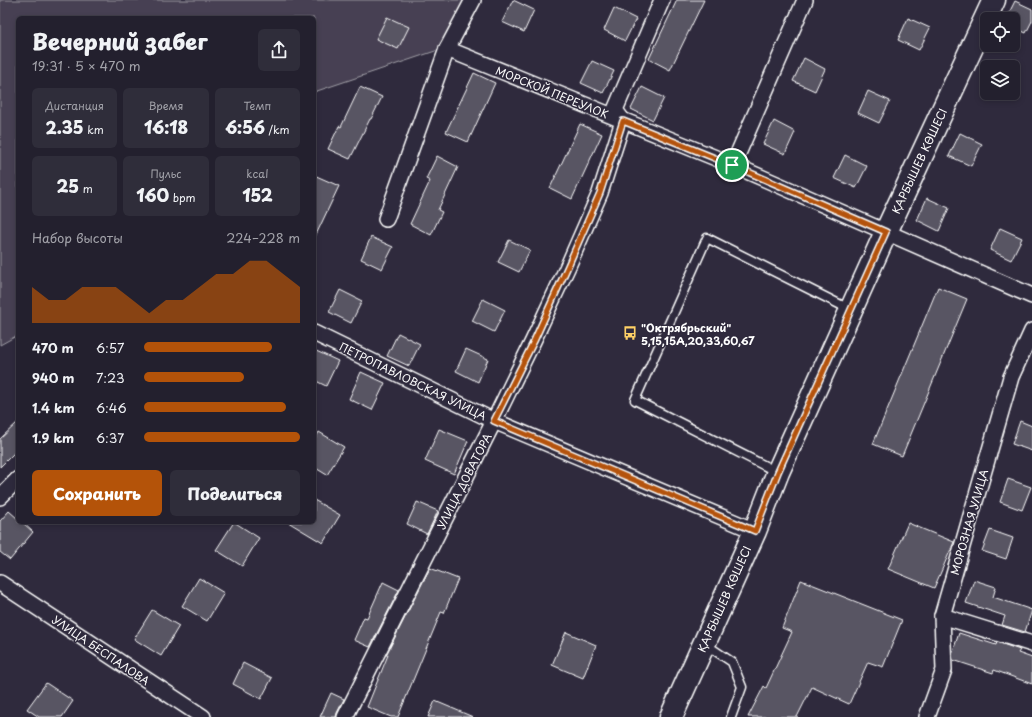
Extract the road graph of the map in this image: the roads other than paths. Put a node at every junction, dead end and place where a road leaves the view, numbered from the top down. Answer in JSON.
{"nodes":[{"id":1,"x":473,"y":0,"type":"edge"},
{"id":2,"x":662,"y":0,"type":"edge"},
{"id":3,"x":805,"y":0,"type":"edge"},
{"id":4,"x":994,"y":0,"type":"edge"},
{"id":5,"x":447,"y":49,"type":"junction"},
{"id":6,"x":623,"y":121,"type":"junction"},
{"id":7,"x":732,"y":165,"type":"junction"},
{"id":8,"x":386,"y":219,"type":"dead end"},
{"id":9,"x":886,"y":232,"type":"junction"},
{"id":10,"x":1032,"y":296,"type":"edge"},
{"id":11,"x":852,"y":310,"type":"junction"},
{"id":12,"x":1032,"y":331,"type":"edge"},
{"id":13,"x":316,"y":334,"type":"edge"},
{"id":14,"x":494,"y":421,"type":"junction"},
{"id":15,"x":778,"y":472,"type":"junction"},
{"id":16,"x":16,"y":481,"type":"edge"},
{"id":17,"x":0,"y":496,"type":"edge"},
{"id":18,"x":755,"y":531,"type":"junction"},
{"id":19,"x":0,"y":583,"type":"edge"},
{"id":20,"x":942,"y":616,"type":"junction"},
{"id":21,"x":704,"y":643,"type":"junction"},
{"id":22,"x":1032,"y":644,"type":"edge"},
{"id":23,"x":203,"y":717,"type":"edge"},
{"id":24,"x":345,"y":717,"type":"edge"},
{"id":25,"x":671,"y":717,"type":"edge"},
{"id":26,"x":731,"y":717,"type":"edge"},
{"id":27,"x":927,"y":717,"type":"edge"}],
"edges":[{"from":1,"to":5,"type":"street"},
{"from":2,"to":6,"type":"street"},
{"from":3,"to":7,"type":"street"},
{"from":4,"to":9,"type":"main road","name":"ҚАРБЫШЕВ КӨШЕСІ"},
{"from":5,"to":6,"type":"street","name":"МОРСКОЙ ПЕРЕУЛОК"},
{"from":5,"to":8,"type":"street"},
{"from":6,"to":7,"type":"street","name":"МОРСКОЙ ПЕРЕУЛОК"},
{"from":6,"to":14,"type":"street","name":"УЛИЦА ДОВАТОРА"},
{"from":7,"to":9,"type":"street","name":"МОРСКОЙ ПЕРЕУЛОК"},
{"from":9,"to":10,"type":"street","name":"МОРСКОЙ ПЕРЕУЛОК"},
{"from":9,"to":11,"type":"main road","name":"ҚАРБЫШЕВ КӨШЕСІ"},
{"from":11,"to":15,"type":"main road","name":"ҚАРБЫШЕВ КӨШЕСІ"},
{"from":11,"to":15,"type":"lane"},
{"from":12,"to":20,"type":"street","name":"МОРОЗНАЯ УЛИЦА"},
{"from":13,"to":14,"type":"street","name":"ПЕТРОПАВЛОВСКАЯ УЛИЦА"},
{"from":14,"to":18,"type":"street","name":"ПЕТРОПАВЛОВСКАЯ УЛИЦА"},
{"from":14,"to":24,"type":"street","name":"УЛИЦА ДОВАТОРА"},
{"from":15,"to":18,"type":"main road","name":"ҚАРБЫШЕВ КӨШЕСІ"},
{"from":16,"to":17,"type":"street"},
{"from":18,"to":21,"type":"main road","name":"ҚАРБЫШЕВ КӨШЕСІ"},
{"from":19,"to":23,"type":"street","name":"УЛИЦА БЕСПАЛОВА"},
{"from":20,"to":22,"type":"street"},
{"from":20,"to":27,"type":"street","name":"МОРОЗНАЯ УЛИЦА"},
{"from":21,"to":25,"type":"main road","name":"ҚАРБЫШЕВ КӨШЕСІ"},
{"from":21,"to":26,"type":"lane"}]}
